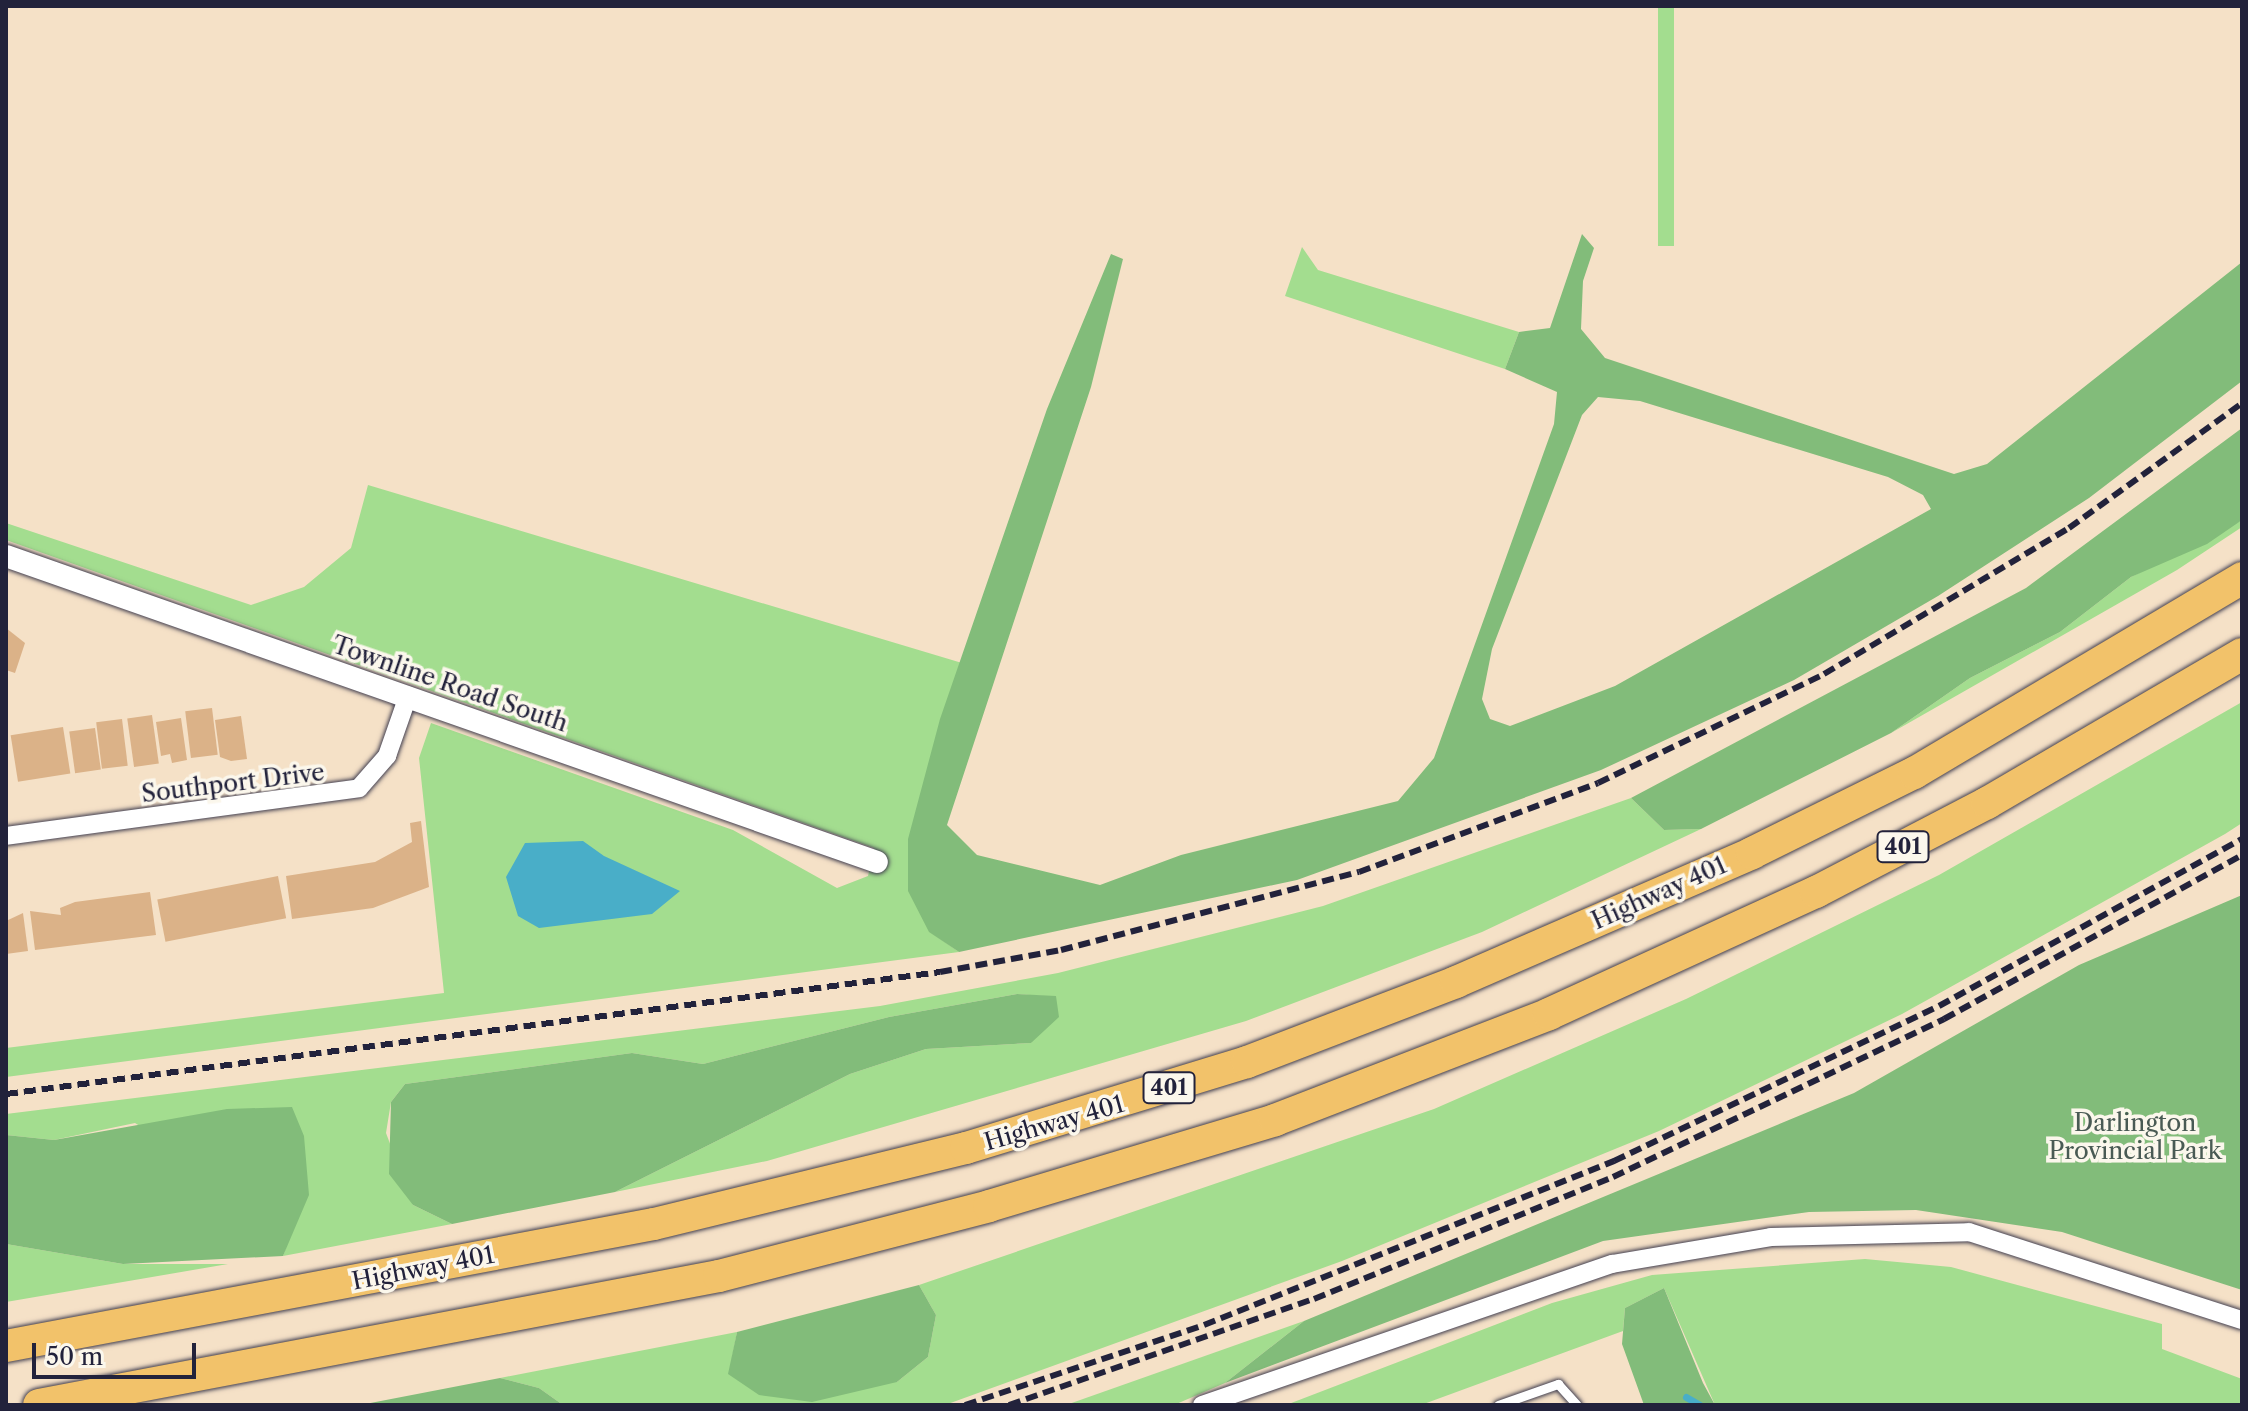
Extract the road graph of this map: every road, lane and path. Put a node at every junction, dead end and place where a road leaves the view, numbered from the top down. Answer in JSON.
{"nodes":[{"id":1,"x":6,"y":556,"type":"edge"},
{"id":2,"x":2242,"y":578,"type":"edge"},
{"id":3,"x":2242,"y":654,"type":"edge"},
{"id":4,"x":408,"y":696,"type":"junction"},
{"id":5,"x":6,"y":836,"type":"edge"},
{"id":6,"x":877,"y":862,"type":"dead end"},
{"id":7,"x":2242,"y":1320,"type":"edge"},
{"id":8,"x":6,"y":1346,"type":"edge"},
{"id":9,"x":39,"y":1405,"type":"edge"},
{"id":10,"x":1202,"y":1405,"type":"edge"},
{"id":11,"x":1498,"y":1405,"type":"edge"},
{"id":12,"x":1577,"y":1405,"type":"edge"}],
"edges":[{"from":1,"to":4,"type":"street","name":"Townline Road South"},
{"from":2,"to":8,"type":"highway","name":"Highway 401","number":"401"},
{"from":3,"to":9,"type":"highway","number":"401"},
{"from":4,"to":5,"type":"street","name":"Southport Drive"},
{"from":4,"to":6,"type":"street","name":"Townline Road South"},
{"from":7,"to":10,"type":"street"},
{"from":11,"to":12,"type":"lane"}]}
